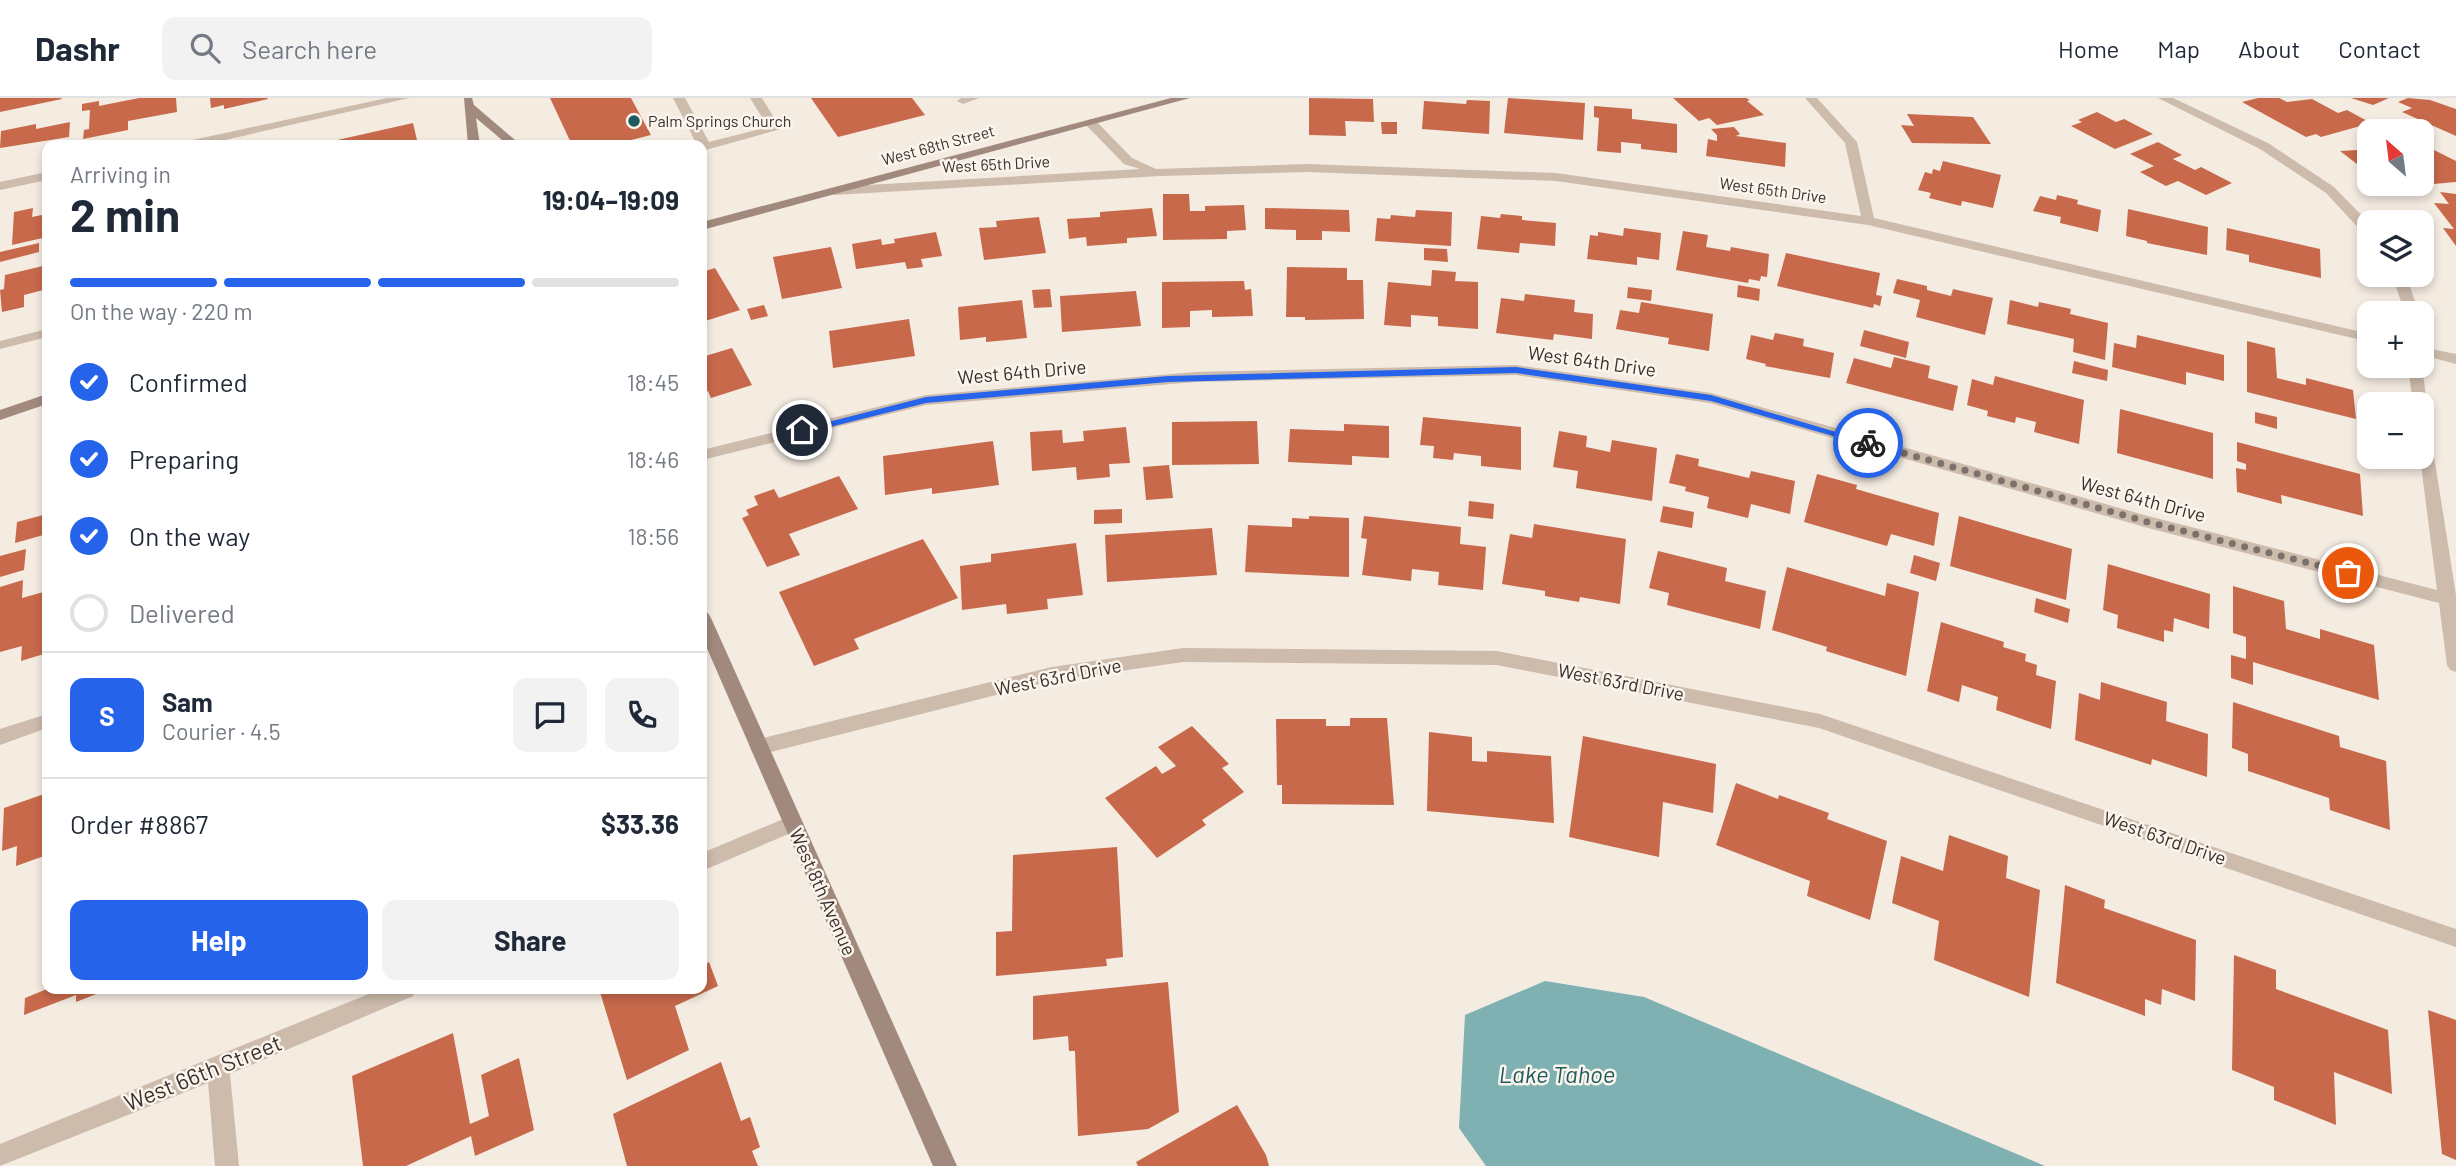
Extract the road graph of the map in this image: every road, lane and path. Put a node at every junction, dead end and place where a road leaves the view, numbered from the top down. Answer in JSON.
{"nodes":[{"id":1,"x":403,"y":98,"type":"edge"},
{"id":2,"x":679,"y":98,"type":"edge"},
{"id":3,"x":756,"y":98,"type":"edge"},
{"id":4,"x":1184,"y":98,"type":"edge"},
{"id":5,"x":1811,"y":98,"type":"edge"},
{"id":6,"x":2164,"y":98,"type":"edge"},
{"id":7,"x":468,"y":102,"type":"edge"},
{"id":8,"x":1091,"y":123,"type":"junction"},
{"id":9,"x":211,"y":140,"type":"edge"},
{"id":10,"x":473,"y":140,"type":"edge"},
{"id":11,"x":509,"y":140,"type":"edge"},
{"id":12,"x":700,"y":140,"type":"edge"},
{"id":13,"x":707,"y":146,"type":"edge"},
{"id":14,"x":1160,"y":172,"type":"junction"},
{"id":15,"x":42,"y":177,"type":"edge"},
{"id":16,"x":0,"y":187,"type":"edge"},
{"id":17,"x":834,"y":191,"type":"junction"},
{"id":18,"x":2357,"y":218,"type":"edge"},
{"id":19,"x":1868,"y":221,"type":"junction"},
{"id":20,"x":707,"y":225,"type":"edge"},
{"id":21,"x":42,"y":335,"type":"edge"},
{"id":22,"x":2357,"y":335,"type":"edge"},
{"id":23,"x":0,"y":345,"type":"edge"},
{"id":24,"x":2434,"y":354,"type":"edge"},
{"id":25,"x":2456,"y":359,"type":"edge"},
{"id":26,"x":42,"y":401,"type":"edge"},
{"id":27,"x":0,"y":415,"type":"edge"},
{"id":28,"x":707,"y":454,"type":"edge"},
{"id":29,"x":2431,"y":469,"type":"edge"},
{"id":30,"x":2452,"y":600,"type":"edge"},
{"id":31,"x":707,"y":629,"type":"edge"},
{"id":32,"x":2456,"y":665,"type":"edge"},
{"id":33,"x":42,"y":723,"type":"edge"},
{"id":34,"x":0,"y":737,"type":"edge"},
{"id":35,"x":759,"y":747,"type":"junction"},
{"id":36,"x":793,"y":823,"type":"junction"},
{"id":37,"x":707,"y":860,"type":"edge"},
{"id":38,"x":2456,"y":937,"type":"edge"},
{"id":39,"x":393,"y":994,"type":"edge"},
{"id":40,"x":218,"y":1068,"type":"junction"},
{"id":41,"x":0,"y":1156,"type":"edge"},
{"id":42,"x":227,"y":1166,"type":"edge"},
{"id":43,"x":945,"y":1166,"type":"edge"}],
"edges":[{"from":1,"to":9,"type":"street"},
{"from":2,"to":12,"type":"street"},
{"from":3,"to":13,"type":"street"},
{"from":4,"to":8,"type":"street","name":"West 68th Street"},
{"from":5,"to":19,"type":"street"},
{"from":6,"to":18,"type":"street"},
{"from":7,"to":10,"type":"street"},
{"from":7,"to":11,"type":"street"},
{"from":8,"to":14,"type":"street","name":"West 65th Drive"},
{"from":8,"to":17,"type":"street","name":"West 68th Street"},
{"from":14,"to":17,"type":"street","name":"West 65th Drive"},
{"from":14,"to":19,"type":"street","name":"West 65th Drive"},
{"from":15,"to":16,"type":"street"},
{"from":17,"to":20,"type":"street","name":"West 68th Street"},
{"from":19,"to":22,"type":"street","name":"West 65th Drive"},
{"from":21,"to":23,"type":"street"},
{"from":24,"to":25,"type":"street"},
{"from":26,"to":27,"type":"street"},
{"from":28,"to":30,"type":"street","name":"West 64th Drive"},
{"from":29,"to":30,"type":"street"},
{"from":30,"to":32,"type":"street"},
{"from":31,"to":35,"type":"street","name":"West 8th Avenue"},
{"from":33,"to":34,"type":"street"},
{"from":35,"to":36,"type":"street","name":"West 8th Avenue"},
{"from":35,"to":38,"type":"street","name":"West 63rd Drive"},
{"from":36,"to":37,"type":"street"},
{"from":36,"to":43,"type":"street","name":"West 8th Avenue"},
{"from":39,"to":40,"type":"street","name":"West 66th Street"},
{"from":40,"to":41,"type":"street","name":"West 66th Street"},
{"from":40,"to":42,"type":"street"}]}
